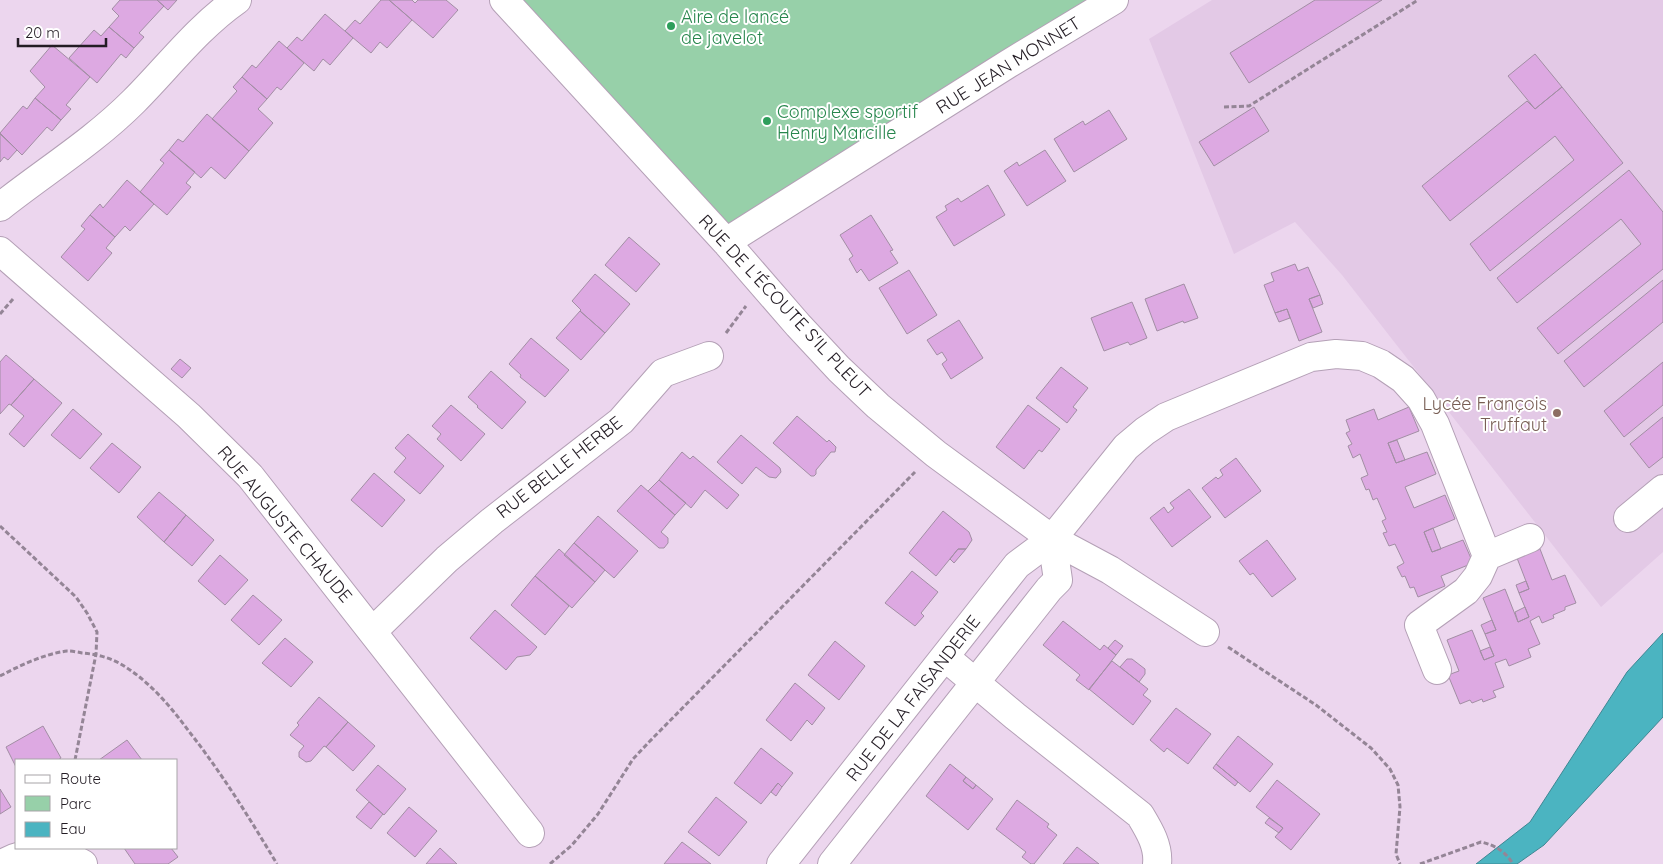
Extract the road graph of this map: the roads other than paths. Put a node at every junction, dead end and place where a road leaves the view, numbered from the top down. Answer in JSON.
{"nodes":[{"id":1,"x":237,"y":0,"type":"edge"},
{"id":2,"x":504,"y":0,"type":"edge"},
{"id":3,"x":1114,"y":0,"type":"edge"},
{"id":4,"x":0,"y":207,"type":"edge"},
{"id":5,"x":726,"y":242,"type":"junction"},
{"id":6,"x":0,"y":251,"type":"edge"},
{"id":7,"x":709,"y":356,"type":"road end"},
{"id":8,"x":1663,"y":489,"type":"edge"},
{"id":9,"x":1628,"y":518,"type":"dead end"},
{"id":10,"x":1530,"y":538,"type":"dead end"},
{"id":11,"x":1052,"y":539,"type":"junction"},
{"id":12,"x":1487,"y":556,"type":"junction"},
{"id":13,"x":372,"y":631,"type":"junction"},
{"id":14,"x":1205,"y":632,"type":"road end"},
{"id":15,"x":945,"y":657,"type":"junction"},
{"id":16,"x":1437,"y":670,"type":"dead end"},
{"id":17,"x":976,"y":683,"type":"junction"},
{"id":18,"x":530,"y":833,"type":"dead end"},
{"id":19,"x":2,"y":864,"type":"edge"},
{"id":20,"x":83,"y":864,"type":"edge"},
{"id":21,"x":781,"y":864,"type":"edge"},
{"id":22,"x":832,"y":864,"type":"edge"},
{"id":23,"x":1158,"y":864,"type":"edge"}],
"edges":[{"from":1,"to":4,"type":"street"},
{"from":2,"to":5,"type":"street","name":"RUE DE L'ÉCOUTE S'IL PLEUT"},
{"from":3,"to":5,"type":"street","name":"RUE JEAN MONNET"},
{"from":5,"to":11,"type":"street","name":"RUE DE L'ÉCOUTE S'IL PLEUT"},
{"from":6,"to":13,"type":"street","name":"RUE AUGUSTE CHAUDE"},
{"from":7,"to":13,"type":"street","name":"RUE BELLE HERBE"},
{"from":8,"to":9,"type":"street"},
{"from":10,"to":12,"type":"street"},
{"from":11,"to":12,"type":"street","name":"RUE DE LA FAISANDERIE"},
{"from":11,"to":14,"type":"street","name":"RUE DE L'ÉCOUTE S'IL PLEUT"},
{"from":11,"to":15,"type":"street","name":"RUE DE LA FAISANDERIE"},
{"from":11,"to":17,"type":"street"},
{"from":12,"to":16,"type":"street"},
{"from":13,"to":18,"type":"street","name":"RUE AUGUSTE CHAUDE"},
{"from":15,"to":17,"type":"street"},
{"from":15,"to":21,"type":"street","name":"RUE DE LA FAISANDERIE"},
{"from":17,"to":22,"type":"street"},
{"from":17,"to":23,"type":"street"},
{"from":19,"to":20,"type":"street"}]}
